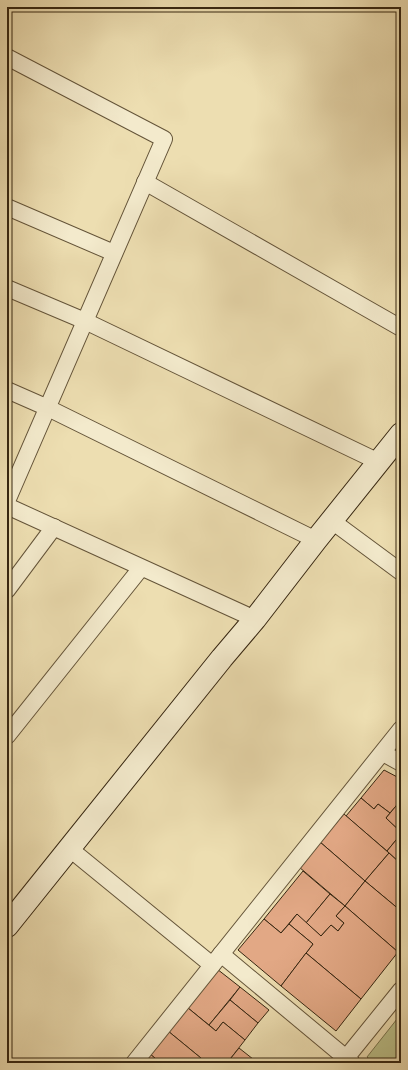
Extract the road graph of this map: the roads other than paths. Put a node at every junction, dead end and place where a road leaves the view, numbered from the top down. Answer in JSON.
{"nodes":[{"id":1,"x":7,"y":57,"type":"edge"},
{"id":2,"x":145,"y":182,"type":"junction"},
{"id":3,"x":7,"y":207,"type":"edge"},
{"id":4,"x":114,"y":253,"type":"junction"},
{"id":5,"x":7,"y":288,"type":"edge"},
{"id":6,"x":85,"y":321,"type":"junction"},
{"id":7,"x":401,"y":328,"type":"edge"},
{"id":8,"x":7,"y":390,"type":"edge"},
{"id":9,"x":48,"y":408,"type":"junction"},
{"id":10,"x":401,"y":434,"type":"edge"},
{"id":11,"x":379,"y":462,"type":"junction"},
{"id":12,"x":7,"y":501,"type":"edge"},
{"id":13,"x":7,"y":506,"type":"edge"},
{"id":14,"x":332,"y":521,"type":"junction"},
{"id":15,"x":54,"y":527,"type":"junction"},
{"id":16,"x":316,"y":540,"type":"junction"},
{"id":17,"x":141,"y":568,"type":"junction"},
{"id":18,"x":401,"y":572,"type":"edge"},
{"id":19,"x":7,"y":590,"type":"edge"},
{"id":20,"x":255,"y":619,"type":"junction"},
{"id":21,"x":401,"y":729,"type":"edge"},
{"id":22,"x":7,"y":736,"type":"edge"},
{"id":23,"x":383,"y":754,"type":"junction"},
{"id":24,"x":401,"y":764,"type":"edge"},
{"id":25,"x":70,"y":849,"type":"junction"},
{"id":26,"x":7,"y":926,"type":"edge"},
{"id":27,"x":216,"y":960,"type":"junction"},
{"id":28,"x":401,"y":990,"type":"edge"},
{"id":29,"x":346,"y":1061,"type":"edge"},
{"id":30,"x":134,"y":1063,"type":"edge"}],
"edges":[{"from":1,"to":2,"type":"street"},
{"from":2,"to":4,"type":"street"},
{"from":2,"to":7,"type":"street"},
{"from":3,"to":4,"type":"street"},
{"from":4,"to":6,"type":"street"},
{"from":5,"to":6,"type":"street"},
{"from":6,"to":9,"type":"street"},
{"from":6,"to":11,"type":"street"},
{"from":8,"to":9,"type":"street"},
{"from":9,"to":12,"type":"street"},
{"from":9,"to":16,"type":"street"},
{"from":10,"to":11,"type":"main road"},
{"from":11,"to":14,"type":"main road"},
{"from":13,"to":15,"type":"street"},
{"from":14,"to":16,"type":"main road"},
{"from":14,"to":18,"type":"street"},
{"from":15,"to":17,"type":"street"},
{"from":15,"to":19,"type":"street"},
{"from":16,"to":20,"type":"main road"},
{"from":17,"to":20,"type":"street"},
{"from":17,"to":22,"type":"street"},
{"from":20,"to":25,"type":"main road"},
{"from":21,"to":23,"type":"street"},
{"from":23,"to":24,"type":"street"},
{"from":23,"to":27,"type":"street"},
{"from":25,"to":26,"type":"main road"},
{"from":25,"to":27,"type":"street"},
{"from":27,"to":29,"type":"street"},
{"from":27,"to":30,"type":"street"},
{"from":28,"to":29,"type":"street"}]}
